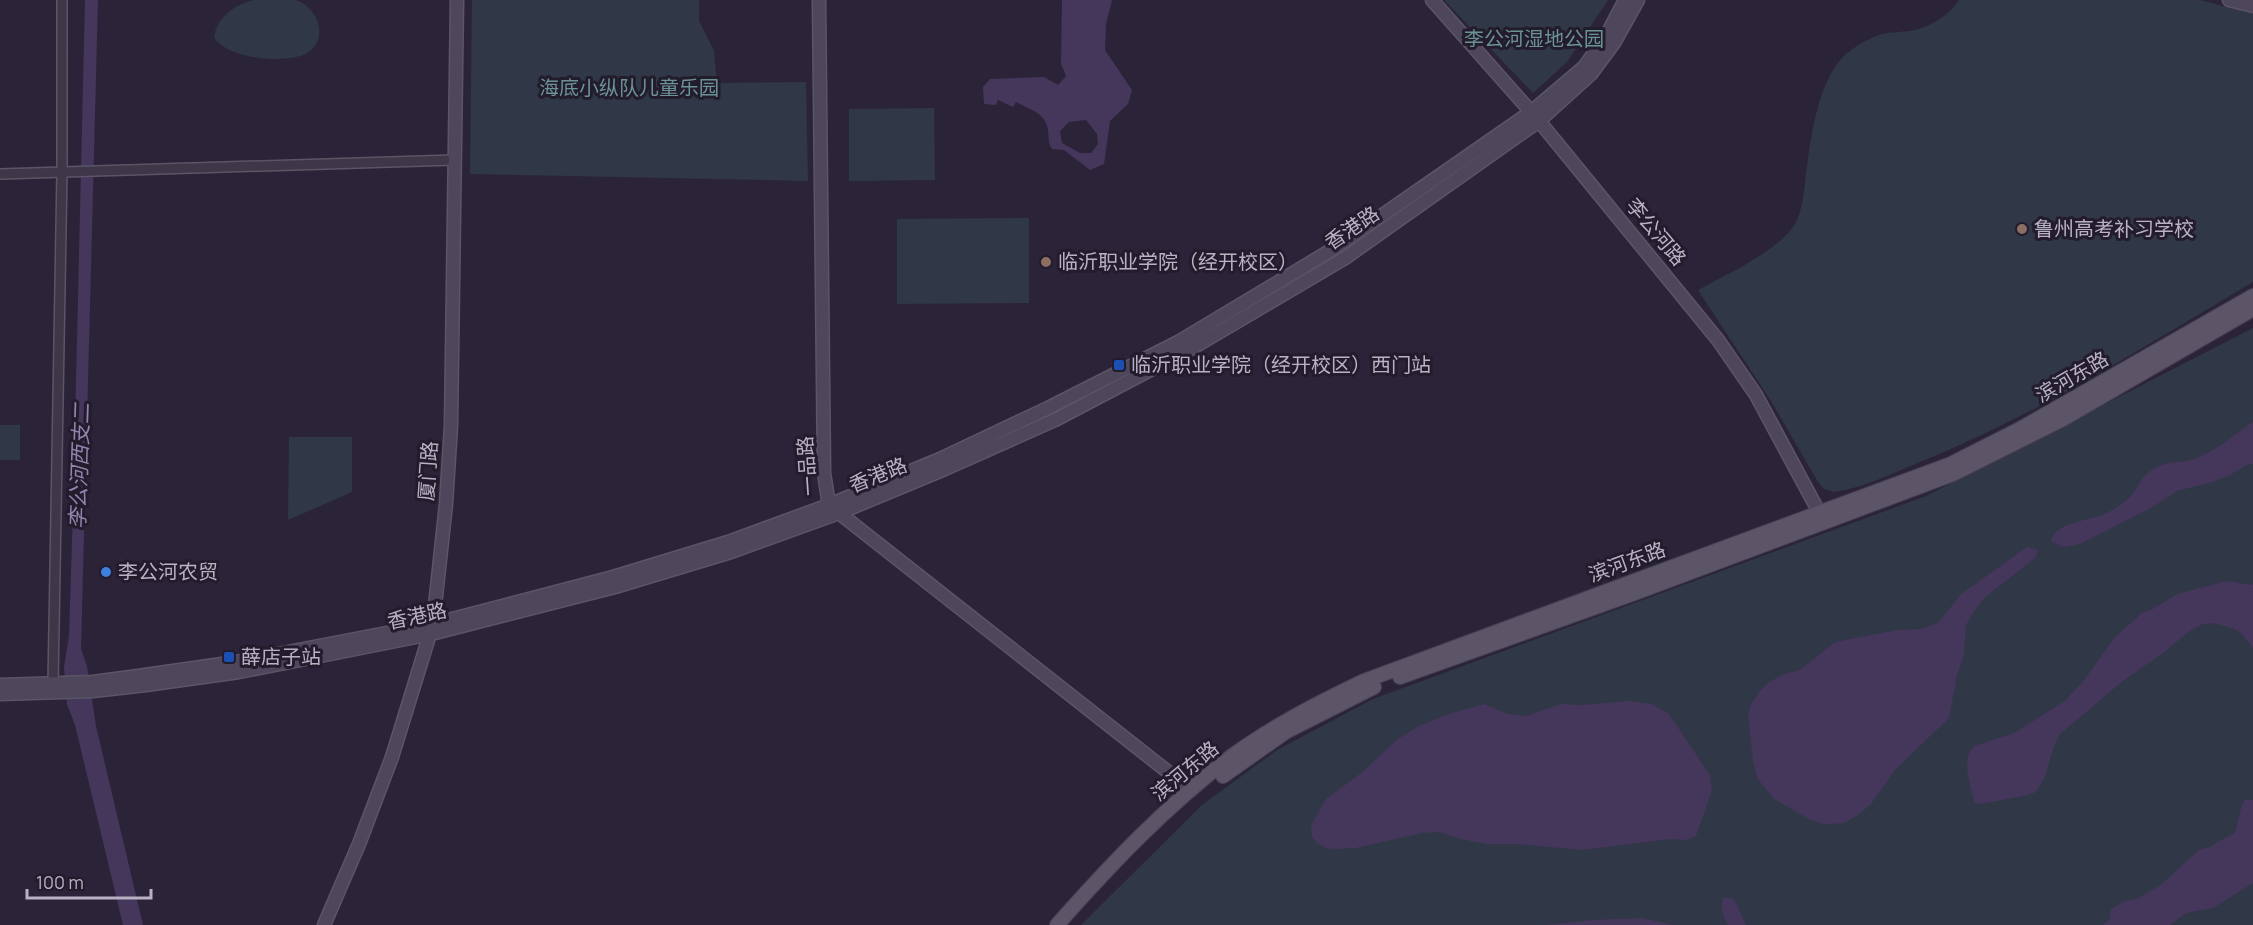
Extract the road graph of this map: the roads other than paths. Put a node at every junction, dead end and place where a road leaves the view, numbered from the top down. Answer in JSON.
{"nodes":[{"id":1,"x":62,"y":0,"type":"edge"},
{"id":2,"x":457,"y":0,"type":"edge"},
{"id":3,"x":819,"y":0,"type":"edge"},
{"id":4,"x":1432,"y":0,"type":"edge"},
{"id":5,"x":1625,"y":0,"type":"edge"},
{"id":6,"x":1638,"y":0,"type":"edge"},
{"id":7,"x":2229,"y":0,"type":"edge"},
{"id":8,"x":2253,"y":6,"type":"edge"},
{"id":9,"x":1535,"y":117,"type":"junction"},
{"id":10,"x":454,"y":160,"type":"junction"},
{"id":11,"x":62,"y":172,"type":"junction"},
{"id":12,"x":0,"y":174,"type":"edge"},
{"id":13,"x":2253,"y":296,"type":"edge"},
{"id":14,"x":2253,"y":309,"type":"edge"},
{"id":15,"x":834,"y":509,"type":"junction"},
{"id":16,"x":1819,"y":512,"type":"junction"},
{"id":17,"x":432,"y":629,"type":"junction"},
{"id":18,"x":0,"y":685,"type":"edge"},
{"id":19,"x":59,"y":686,"type":"junction"},
{"id":20,"x":0,"y":694,"type":"edge"},
{"id":21,"x":1191,"y":790,"type":"junction"},
{"id":22,"x":324,"y":925,"type":"edge"},
{"id":23,"x":1057,"y":925,"type":"edge"},
{"id":24,"x":1069,"y":925,"type":"edge"}],
"edges":[{"from":1,"to":11,"type":"street"},
{"from":2,"to":10,"type":"street","name":"厦门路"},
{"from":3,"to":15,"type":"street","name":"一品路"},
{"from":4,"to":9,"type":"street","name":"李公河路"},
{"from":5,"to":9,"type":"street","name":"香港路"},
{"from":6,"to":9,"type":"street","name":"香港路"},
{"from":7,"to":8,"type":"street"},
{"from":9,"to":15,"type":"street","name":"香港路"},
{"from":9,"to":16,"type":"street","name":"李公河路"},
{"from":10,"to":11,"type":"street"},
{"from":10,"to":17,"type":"street","name":"厦门路"},
{"from":11,"to":12,"type":"street"},
{"from":11,"to":19,"type":"street"},
{"from":13,"to":16,"type":"main road","name":"滨河东路"},
{"from":14,"to":24,"type":"main road","name":"滨河东路"},
{"from":15,"to":17,"type":"street","name":"香港路"},
{"from":15,"to":21,"type":"street","name":"一品路"},
{"from":16,"to":21,"type":"main road","name":"滨河东路"},
{"from":17,"to":19,"type":"street","name":"香港路"},
{"from":17,"to":22,"type":"street","name":"厦门路"},
{"from":18,"to":19,"type":"street","name":"香港路"},
{"from":19,"to":20,"type":"street","name":"香港路"},
{"from":21,"to":23,"type":"main road","name":"滨河东路"}]}
